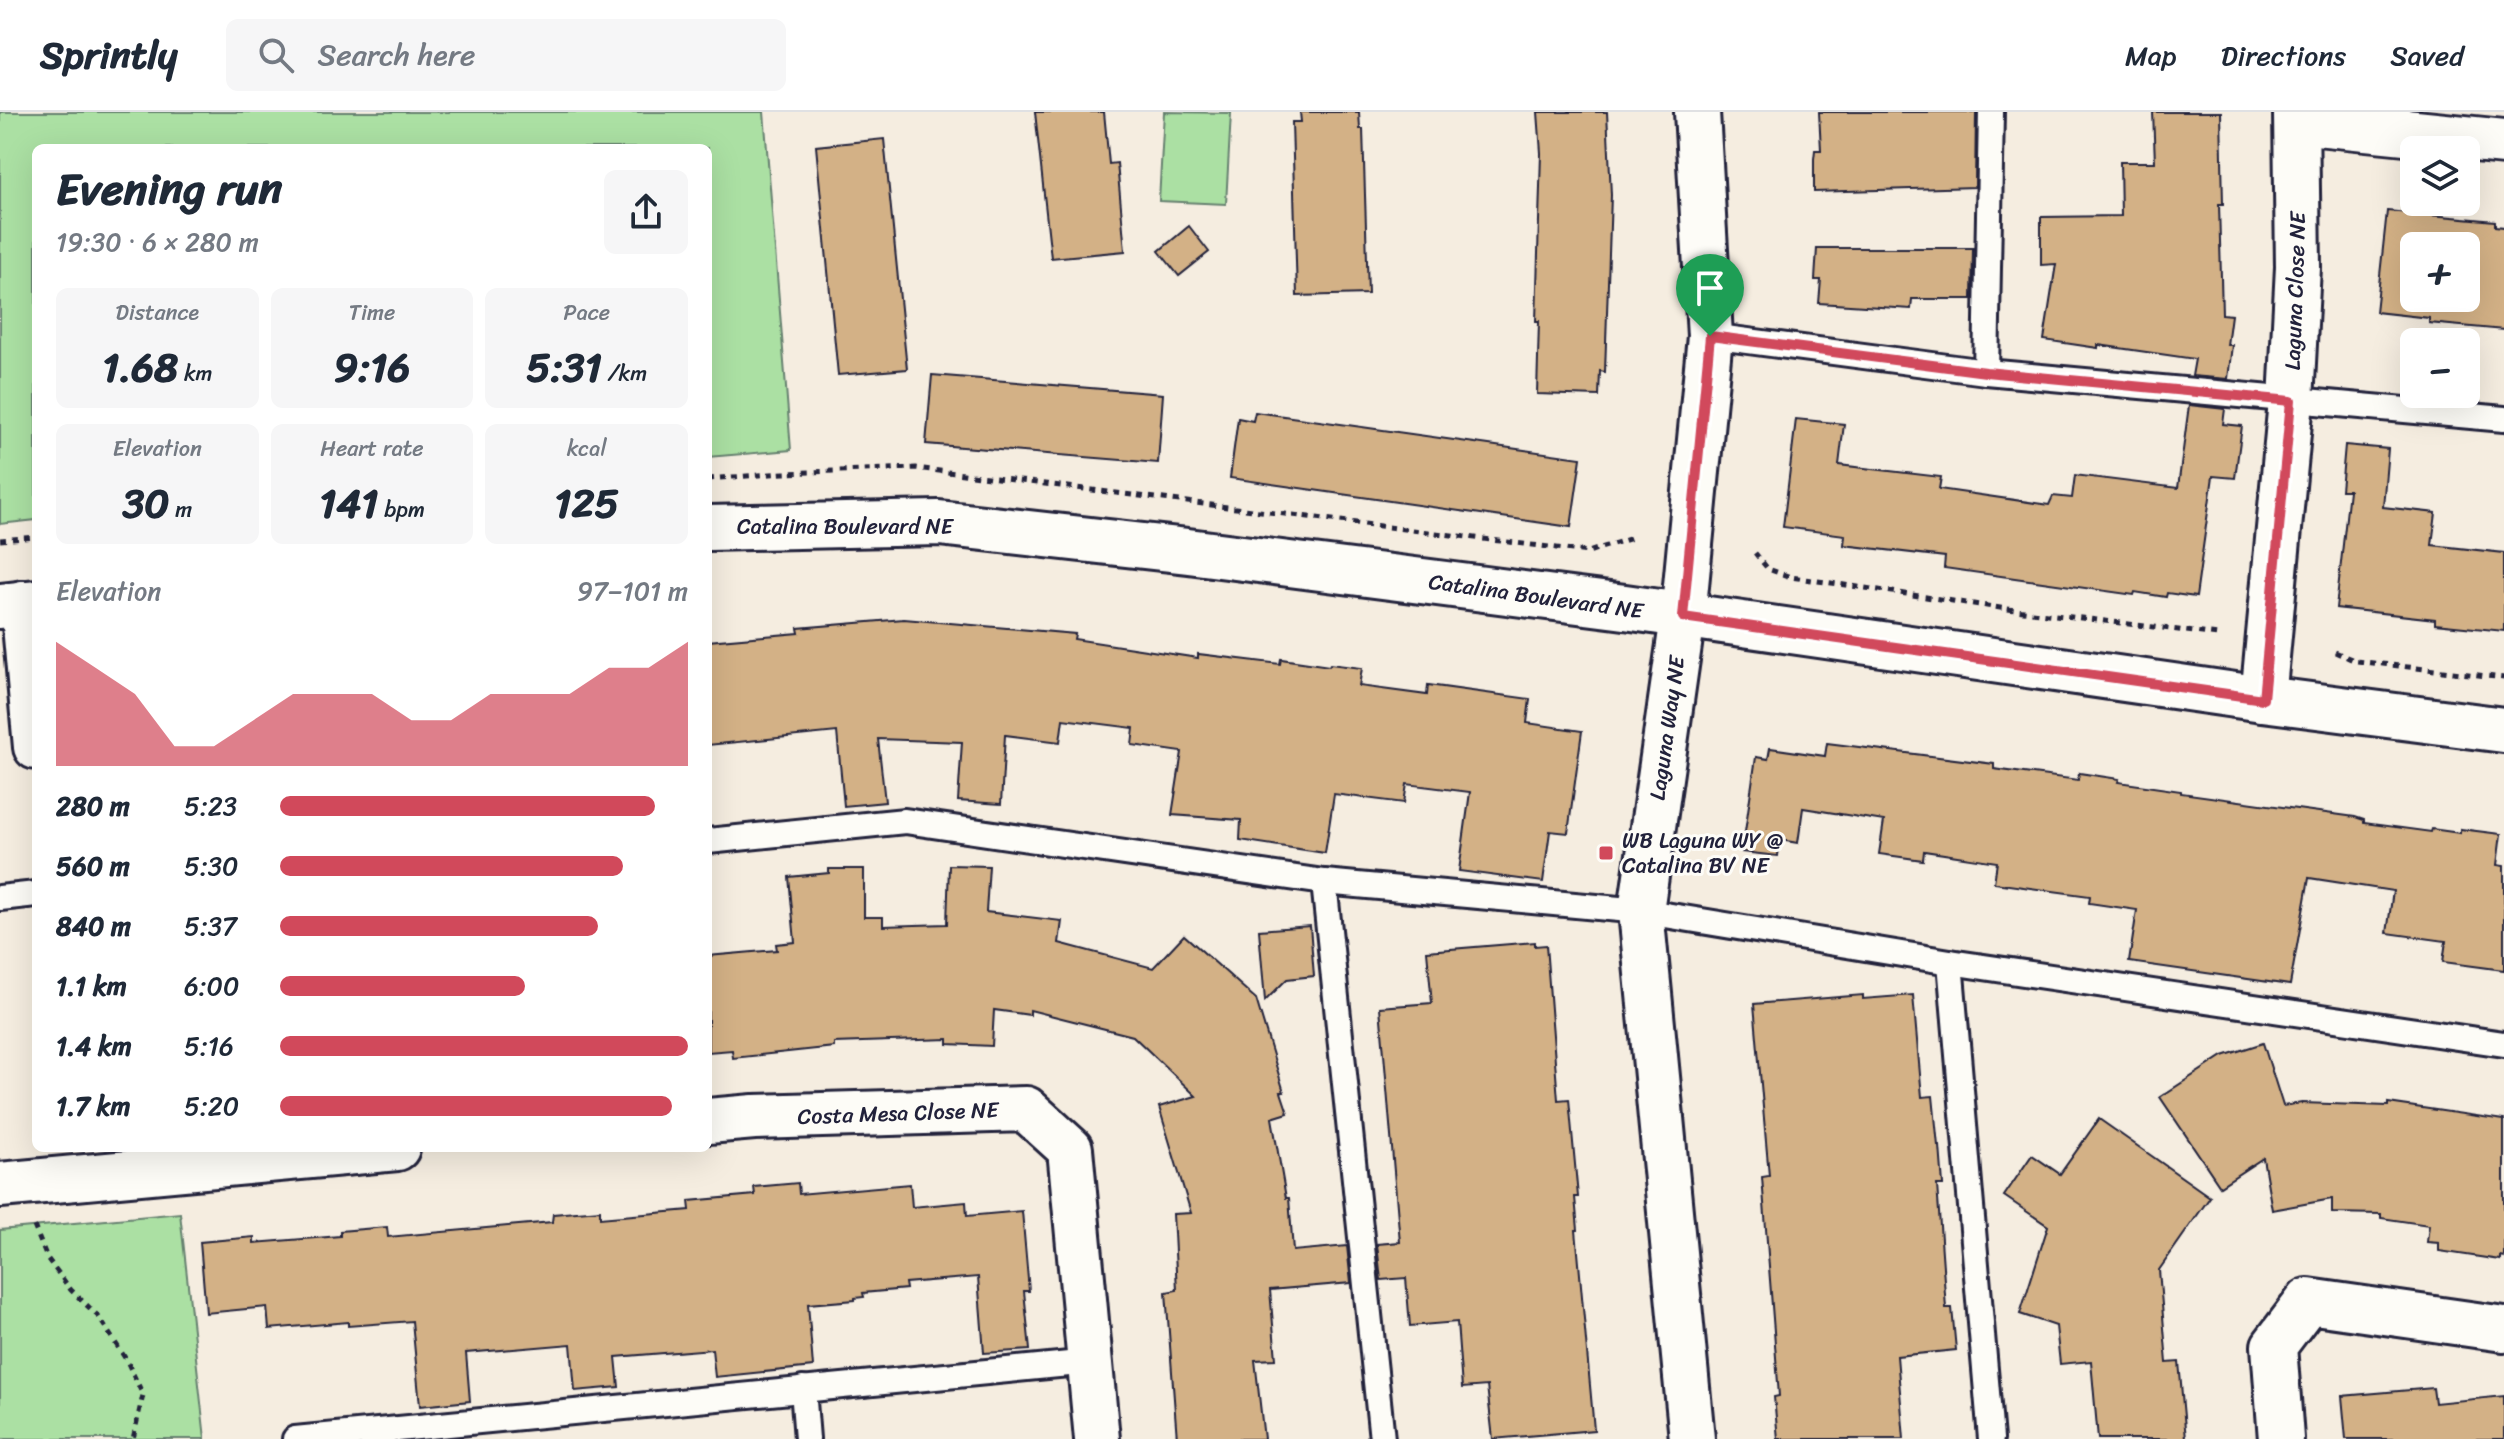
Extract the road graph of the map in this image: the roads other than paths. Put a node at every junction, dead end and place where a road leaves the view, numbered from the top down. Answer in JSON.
{"nodes":[{"id":1,"x":1697,"y":112,"type":"edge"},
{"id":2,"x":1991,"y":112,"type":"edge"},
{"id":3,"x":2297,"y":117,"type":"edge"},
{"id":4,"x":2504,"y":142,"type":"edge"},
{"id":5,"x":1710,"y":336,"type":"junction"},
{"id":6,"x":1986,"y":372,"type":"junction"},
{"id":7,"x":2291,"y":401,"type":"junction"},
{"id":8,"x":2504,"y":419,"type":"edge"},
{"id":9,"x":712,"y":528,"type":"edge"},
{"id":10,"x":20,"y":604,"type":"edge"},
{"id":11,"x":1683,"y":617,"type":"junction"},
{"id":12,"x":2263,"y":699,"type":"junction"},
{"id":13,"x":32,"y":711,"type":"edge"},
{"id":14,"x":2504,"y":730,"type":"edge"},
{"id":15,"x":712,"y":841,"type":"edge"},
{"id":16,"x":1324,"y":882,"type":"junction"},
{"id":17,"x":32,"y":894,"type":"edge"},
{"id":18,"x":0,"y":898,"type":"edge"},
{"id":19,"x":1641,"y":911,"type":"junction"},
{"id":20,"x":1950,"y":962,"type":"junction"},
{"id":21,"x":2504,"y":1044,"type":"edge"},
{"id":22,"x":712,"y":1121,"type":"edge"},
{"id":23,"x":304,"y":1152,"type":"edge"},
{"id":24,"x":140,"y":1159,"type":"edge"},
{"id":25,"x":73,"y":1162,"type":"edge"},
{"id":26,"x":10,"y":1184,"type":"edge"},
{"id":27,"x":2504,"y":1329,"type":"edge"},
{"id":28,"x":1090,"y":1362,"type":"junction"},
{"id":29,"x":803,"y":1389,"type":"junction"},
{"id":30,"x":295,"y":1439,"type":"edge"},
{"id":31,"x":807,"y":1439,"type":"edge"},
{"id":32,"x":1097,"y":1439,"type":"edge"},
{"id":33,"x":1382,"y":1439,"type":"edge"},
{"id":34,"x":1692,"y":1439,"type":"edge"},
{"id":35,"x":1991,"y":1439,"type":"edge"},
{"id":36,"x":2281,"y":1439,"type":"edge"}],
"edges":[{"from":1,"to":5,"type":"street","name":"Laguna Way NE"},
{"from":2,"to":6,"type":"lane"},
{"from":3,"to":4,"type":"street","name":"Laguna Close NE"},
{"from":3,"to":7,"type":"street","name":"Laguna Close NE"},
{"from":5,"to":6,"type":"lane"},
{"from":5,"to":11,"type":"street","name":"Laguna Way NE"},
{"from":6,"to":7,"type":"lane"},
{"from":7,"to":8,"type":"lane"},
{"from":7,"to":12,"type":"street","name":"Laguna Close NE"},
{"from":9,"to":11,"type":"street","name":"Catalina Boulevard NE"},
{"from":10,"to":13,"type":"street"},
{"from":11,"to":12,"type":"street","name":"Catalina Boulevard NE"},
{"from":11,"to":19,"type":"street","name":"Laguna Way NE"},
{"from":12,"to":14,"type":"street","name":"Catalina Boulevard NE"},
{"from":15,"to":16,"type":"lane"},
{"from":16,"to":19,"type":"lane"},
{"from":16,"to":33,"type":"lane"},
{"from":17,"to":18,"type":"lane"},
{"from":19,"to":20,"type":"lane"},
{"from":19,"to":34,"type":"street","name":"Laguna Way NE"},
{"from":20,"to":21,"type":"lane"},
{"from":20,"to":35,"type":"lane"},
{"from":22,"to":28,"type":"street","name":"Costa Mesa Close NE"},
{"from":23,"to":24,"type":"street"},
{"from":24,"to":25,"type":"street"},
{"from":25,"to":26,"type":"street"},
{"from":27,"to":36,"type":"street"},
{"from":28,"to":29,"type":"lane"},
{"from":28,"to":32,"type":"street","name":"Costa Mesa Close NE"},
{"from":29,"to":30,"type":"lane"},
{"from":29,"to":31,"type":"lane"}]}
